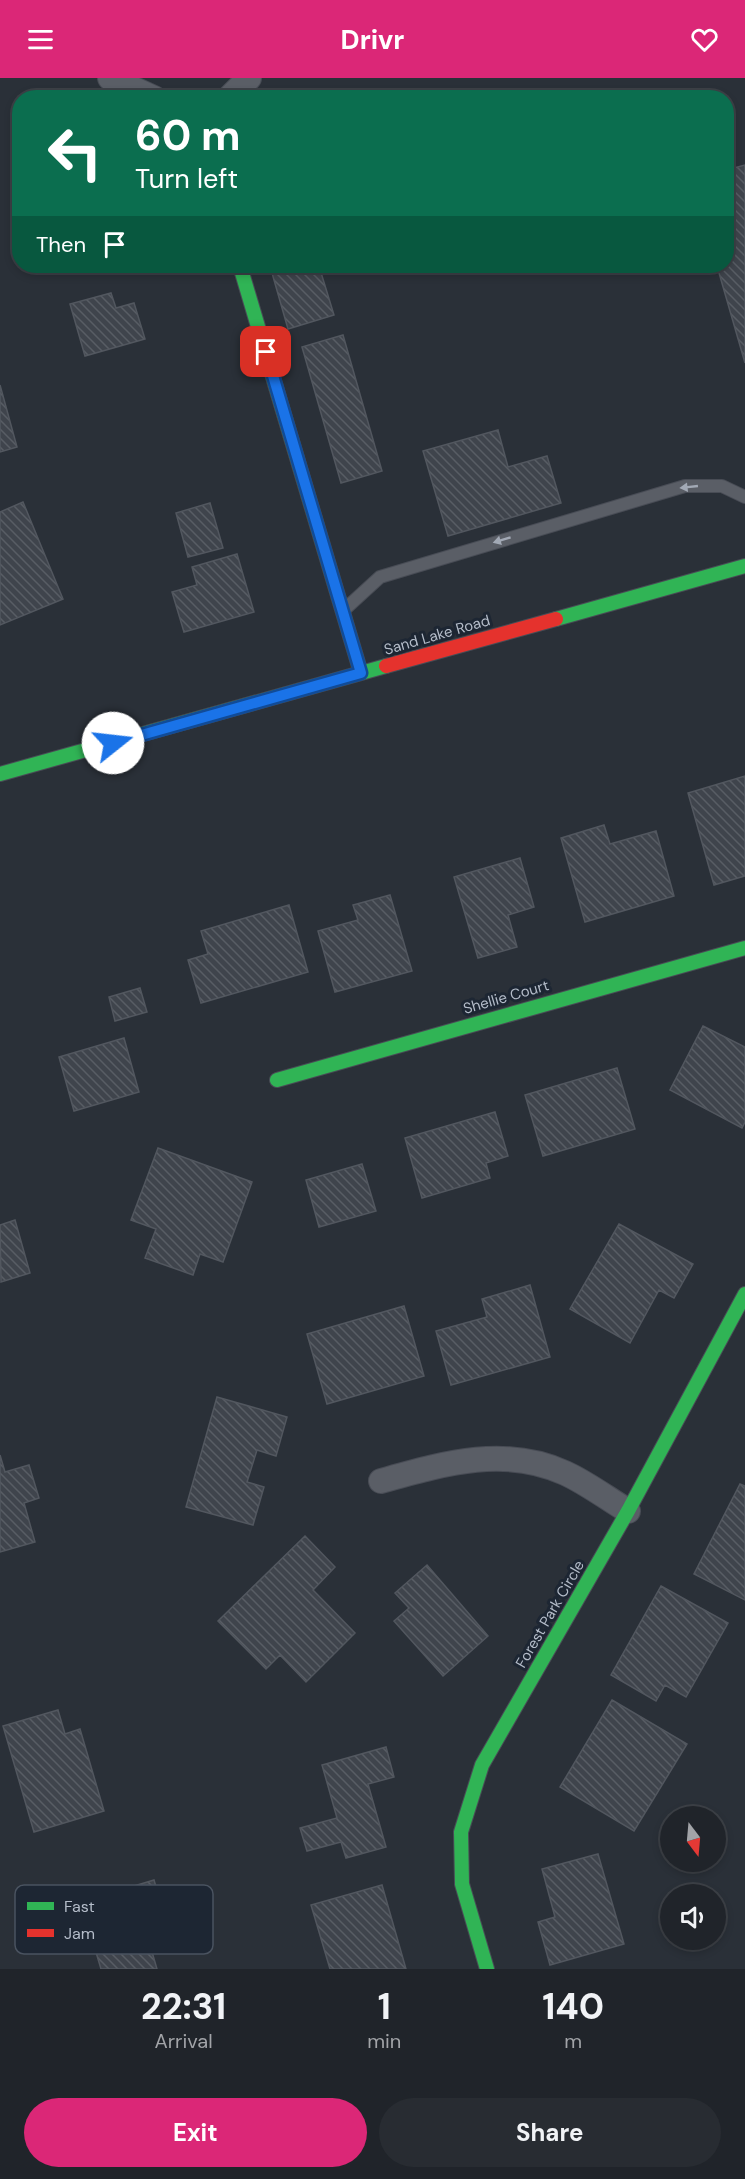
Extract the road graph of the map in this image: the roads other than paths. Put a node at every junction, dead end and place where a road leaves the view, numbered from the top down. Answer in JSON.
{"nodes":[{"id":1,"x":110,"y":78,"type":"edge"},
{"id":2,"x":249,"y":78,"type":"edge"},
{"id":3,"x":136,"y":90,"type":"edge"},
{"id":4,"x":237,"y":90,"type":"edge"},
{"id":5,"x":242,"y":273,"type":"edge"},
{"id":6,"x":745,"y":497,"type":"edge"},
{"id":7,"x":745,"y":566,"type":"edge"},
{"id":8,"x":343,"y":611,"type":"junction"},
{"id":9,"x":361,"y":673,"type":"junction"},
{"id":10,"x":0,"y":774,"type":"edge"},
{"id":11,"x":745,"y":948,"type":"edge"},
{"id":12,"x":277,"y":1080,"type":"dead end"},
{"id":13,"x":745,"y":1294,"type":"edge"},
{"id":14,"x":381,"y":1481,"type":"dead end"},
{"id":15,"x":628,"y":1511,"type":"junction"},
{"id":16,"x":487,"y":1969,"type":"edge"}],
"edges":[{"from":1,"to":3,"type":"street"},
{"from":2,"to":4,"type":"street"},
{"from":5,"to":8,"type":"street"},
{"from":6,"to":8,"type":"lane","one_way":true},
{"from":7,"to":9,"type":"street","name":"Sand Lake Road"},
{"from":8,"to":9,"type":"street"},
{"from":9,"to":10,"type":"street","name":"Sand Lake Road"},
{"from":11,"to":12,"type":"street","name":"Shellie Court"},
{"from":13,"to":15,"type":"street","name":"Forest Park Circle"},
{"from":14,"to":15,"type":"street"},
{"from":15,"to":16,"type":"street","name":"Forest Park Circle"}]}
